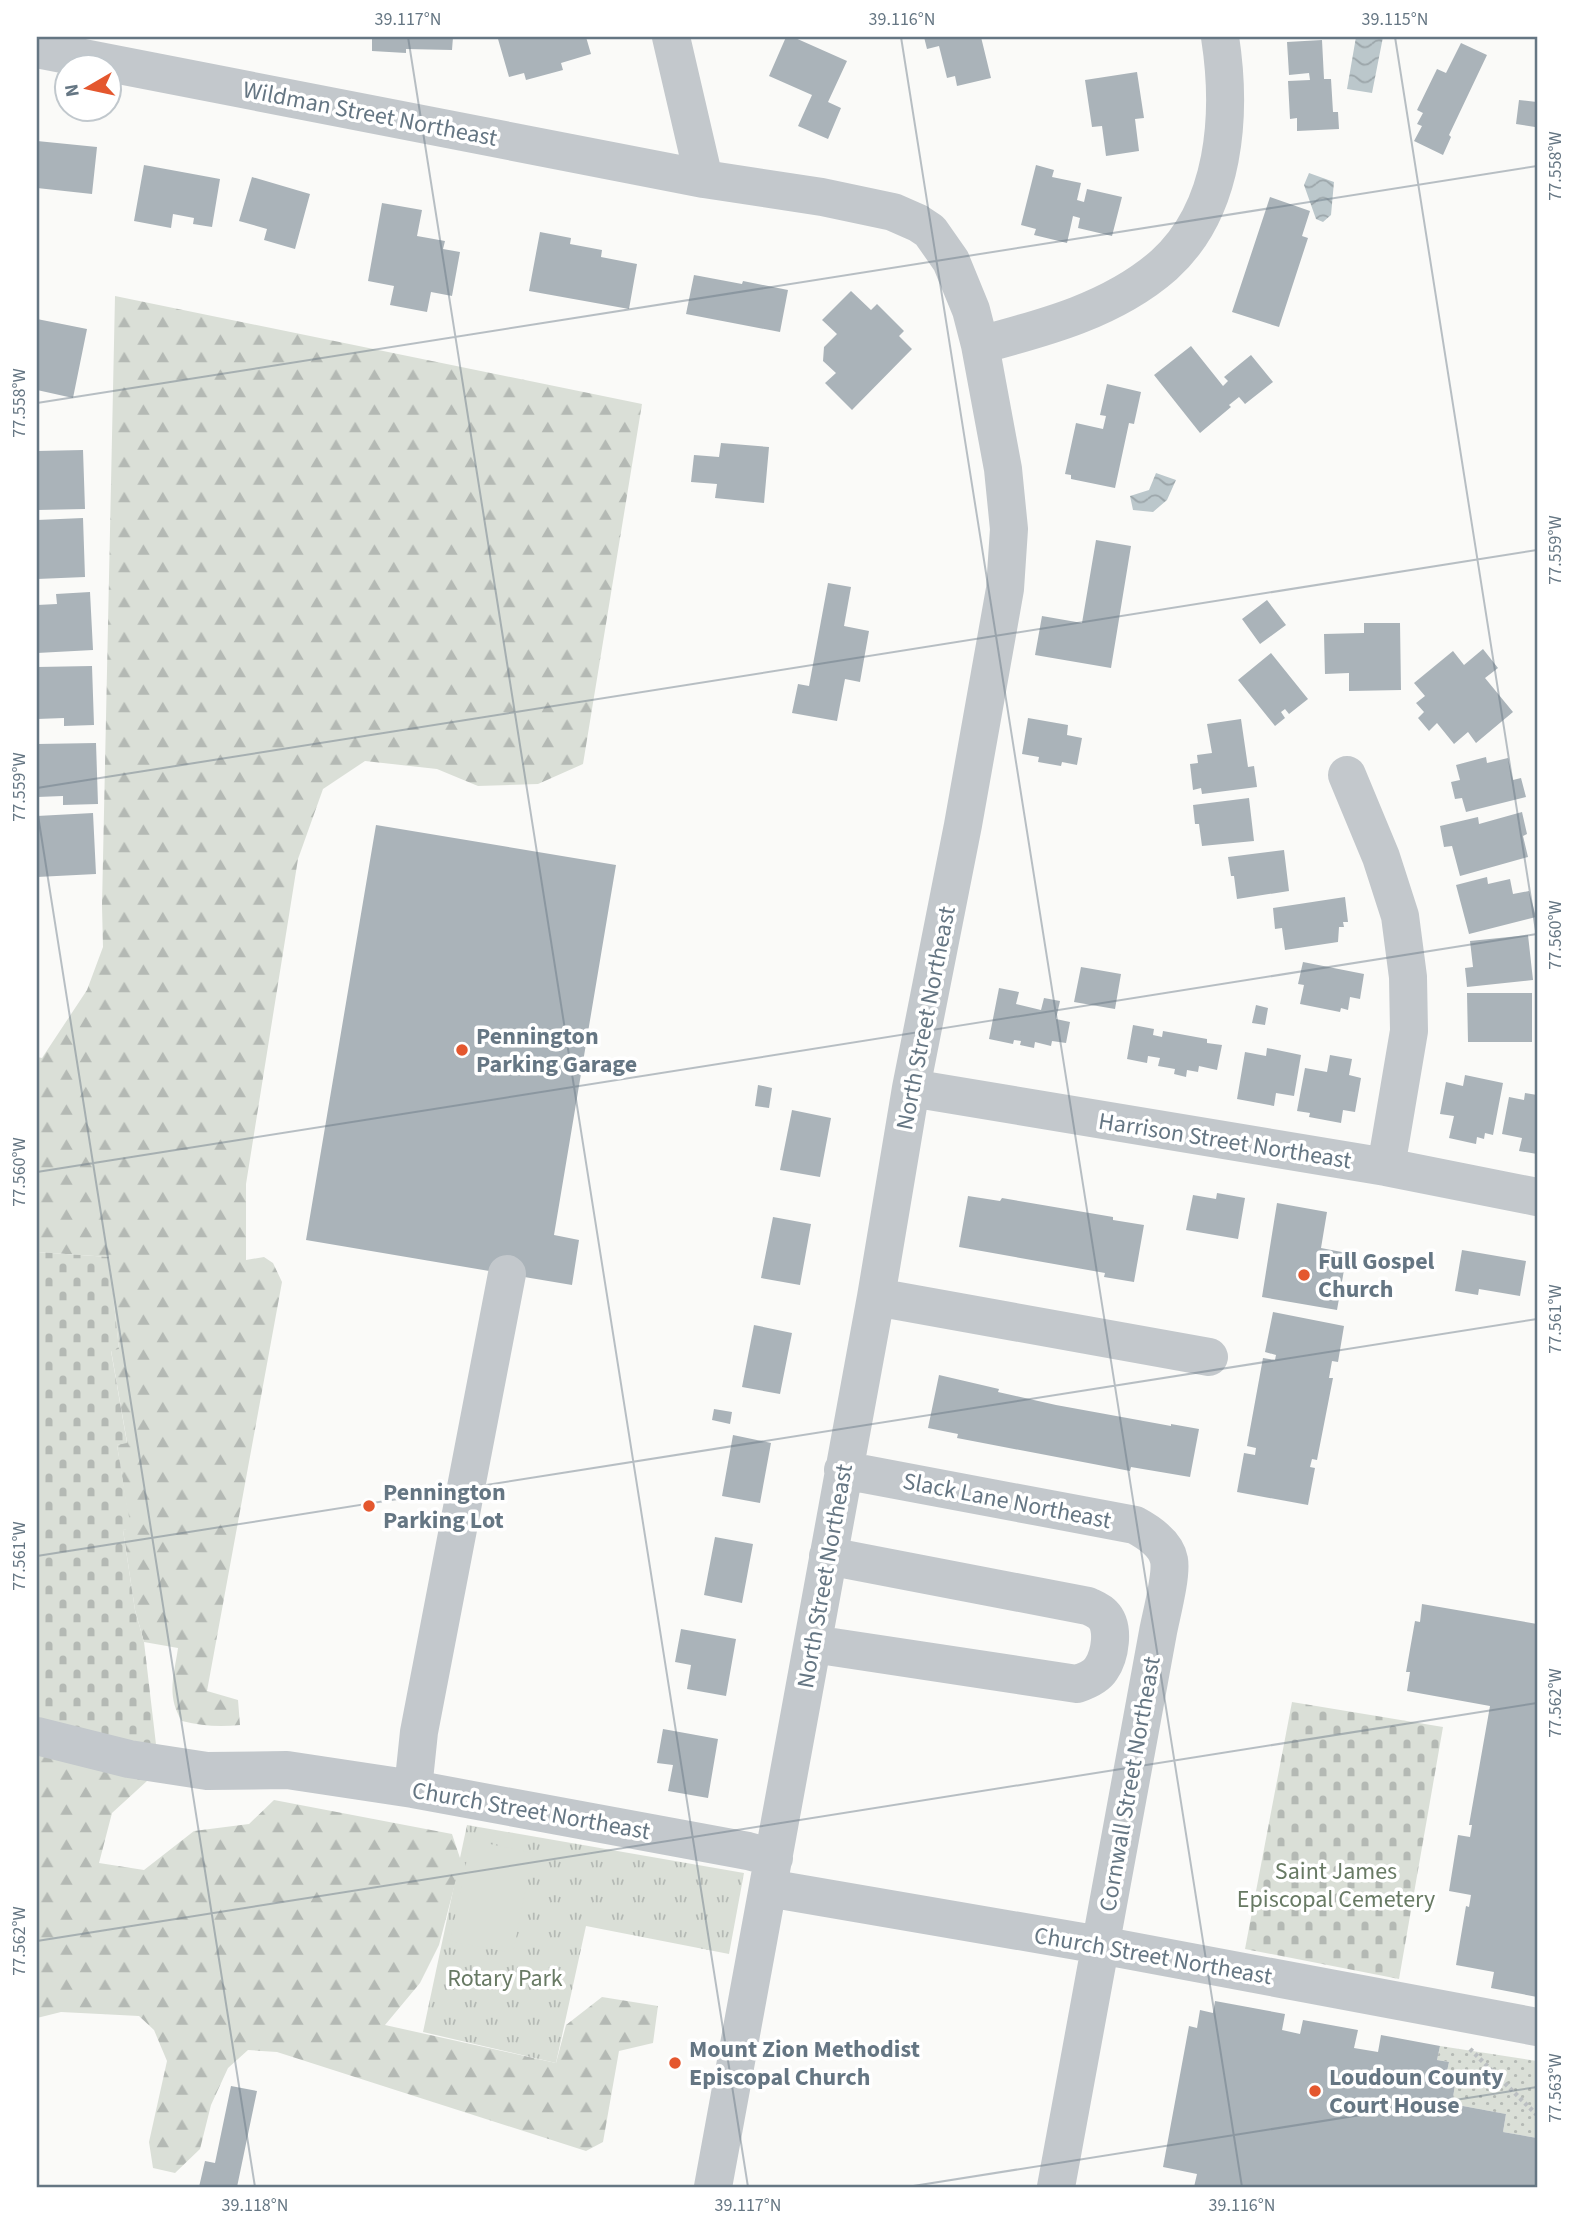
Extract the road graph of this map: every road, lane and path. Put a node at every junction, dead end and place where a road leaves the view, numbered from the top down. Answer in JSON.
{"nodes":[{"id":1,"x":671,"y":37,"type":"edge"},
{"id":2,"x":1220,"y":37,"type":"edge"},
{"id":3,"x":37,"y":49,"type":"edge"},
{"id":4,"x":704,"y":178,"type":"junction"},
{"id":5,"x":980,"y":345,"type":"junction"},
{"id":6,"x":1347,"y":775,"type":"dead end"},
{"id":7,"x":911,"y":1088,"type":"junction"},
{"id":8,"x":1386,"y":1167,"type":"junction"},
{"id":9,"x":1537,"y":1197,"type":"edge"},
{"id":10,"x":507,"y":1274,"type":"dead end"},
{"id":11,"x":876,"y":1297,"type":"junction"},
{"id":12,"x":1209,"y":1357,"type":"dead end"},
{"id":13,"x":843,"y":1470,"type":"junction"},
{"id":14,"x":1163,"y":1547,"type":"joint"},
{"id":15,"x":828,"y":1556,"type":"junction"},
{"id":16,"x":1110,"y":1629,"type":"junction"},
{"id":17,"x":1157,"y":1636,"type":"junction"},
{"id":18,"x":813,"y":1644,"type":"junction"},
{"id":19,"x":37,"y":1736,"type":"edge"},
{"id":20,"x":413,"y":1789,"type":"junction"},
{"id":21,"x":771,"y":1873,"type":"junction"},
{"id":22,"x":1100,"y":1945,"type":"junction"},
{"id":23,"x":1456,"y":2013,"type":"junction"},
{"id":24,"x":1537,"y":2027,"type":"edge"},
{"id":25,"x":1537,"y":2115,"type":"edge"},
{"id":26,"x":713,"y":2187,"type":"edge"},
{"id":27,"x":1056,"y":2187,"type":"edge"}],
"edges":[{"from":1,"to":4,"type":"street"},
{"from":2,"to":5,"type":"street"},
{"from":3,"to":4,"type":"street","name":"Wildman Street Northeast"},
{"from":4,"to":5,"type":"street","name":"North Street Northeast"},
{"from":5,"to":7,"type":"street","name":"North Street Northeast"},
{"from":6,"to":8,"type":"street"},
{"from":7,"to":8,"type":"street","name":"Harrison Street Northeast"},
{"from":7,"to":11,"type":"street","name":"North Street Northeast"},
{"from":8,"to":9,"type":"street","name":"Harrison Street Northeast"},
{"from":10,"to":20,"type":"street"},
{"from":11,"to":12,"type":"street"},
{"from":11,"to":13,"type":"street","name":"North Street Northeast"},
{"from":13,"to":14,"type":"street","name":"Slack Lane Northeast"},
{"from":13,"to":15,"type":"street","name":"North Street Northeast"},
{"from":14,"to":17,"type":"street","name":"Cornwall Street Northeast"},
{"from":15,"to":16,"type":"street"},
{"from":15,"to":18,"type":"street","name":"North Street Northeast"},
{"from":16,"to":17,"type":"street"},
{"from":16,"to":18,"type":"street"},
{"from":17,"to":22,"type":"street","name":"Cornwall Street Northeast"},
{"from":18,"to":21,"type":"street","name":"North Street Northeast"},
{"from":19,"to":20,"type":"street","name":"Church Street Northeast"},
{"from":20,"to":21,"type":"street","name":"Church Street Northeast"},
{"from":21,"to":22,"type":"street","name":"Church Street Northeast"},
{"from":21,"to":26,"type":"street","name":"North Street Northeast"},
{"from":22,"to":23,"type":"street","name":"Church Street Northeast"},
{"from":22,"to":27,"type":"street","name":"Cornwall Street Northeast"},
{"from":23,"to":24,"type":"street","name":"Church Street Northeast"},
{"from":23,"to":25,"type":"path"}]}
